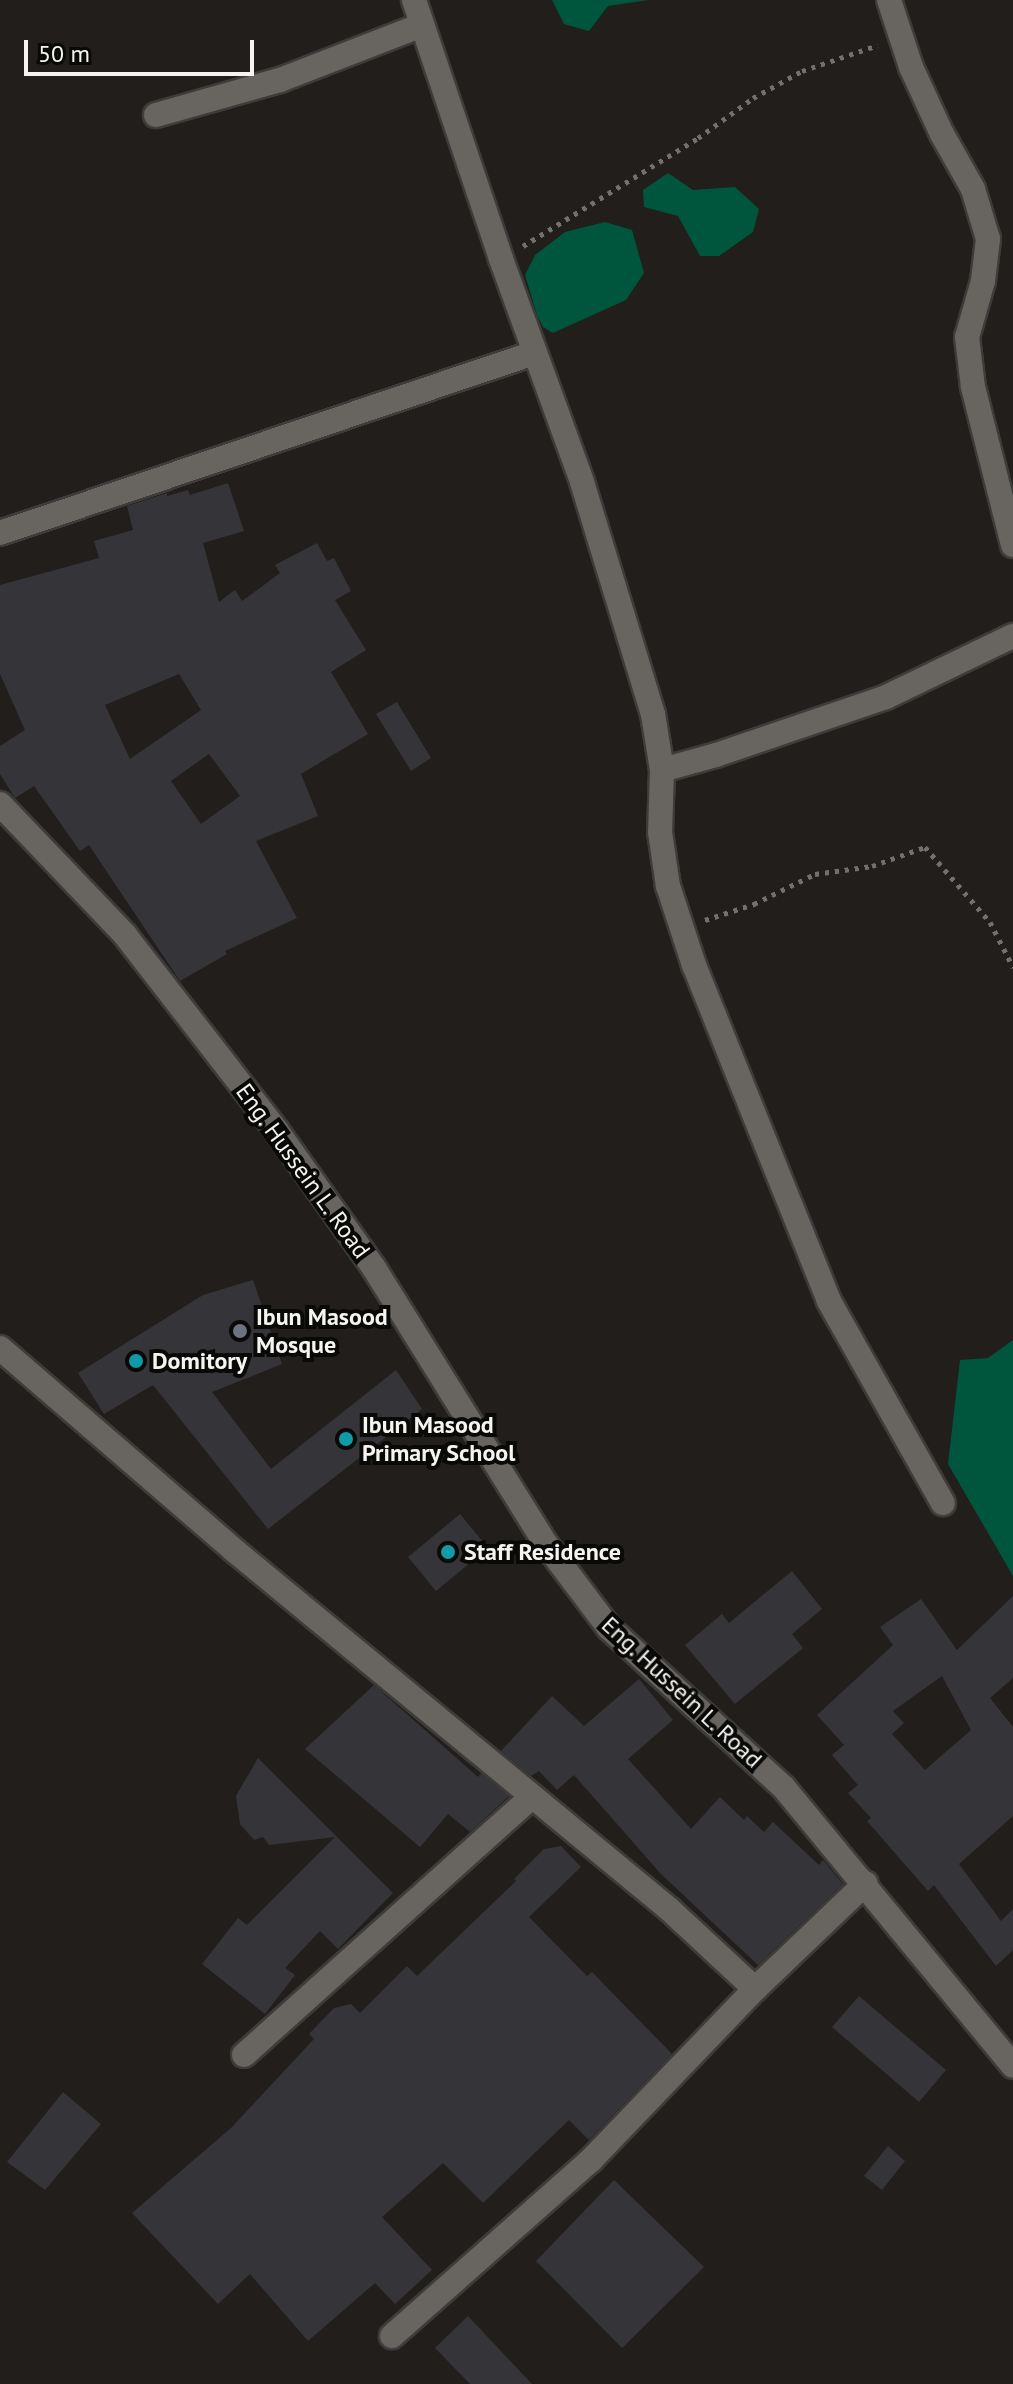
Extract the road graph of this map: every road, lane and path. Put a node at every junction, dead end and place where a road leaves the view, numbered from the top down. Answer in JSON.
{"nodes":[{"id":1,"x":414,"y":0,"type":"edge"},
{"id":2,"x":889,"y":0,"type":"edge"},
{"id":3,"x":422,"y":25,"type":"junction"},
{"id":4,"x":899,"y":38,"type":"junction"},
{"id":5,"x":156,"y":115,"type":"dead end"},
{"id":6,"x":501,"y":259,"type":"junction"},
{"id":7,"x":534,"y":353,"type":"junction"},
{"id":8,"x":0,"y":533,"type":"edge"},
{"id":9,"x":1013,"y":545,"type":"edge"},
{"id":10,"x":1013,"y":636,"type":"edge"},
{"id":11,"x":662,"y":770,"type":"junction"},
{"id":12,"x":0,"y":804,"type":"edge"},
{"id":13,"x":681,"y":928,"type":"junction"},
{"id":14,"x":1013,"y":967,"type":"edge"},
{"id":15,"x":0,"y":1348,"type":"edge"},
{"id":16,"x":943,"y":1503,"type":"dead end"},
{"id":17,"x":532,"y":1797,"type":"junction"},
{"id":18,"x":866,"y":1883,"type":"junction"},
{"id":19,"x":755,"y":1989,"type":"junction"},
{"id":20,"x":244,"y":2055,"type":"dead end"},
{"id":21,"x":1013,"y":2066,"type":"edge"},
{"id":22,"x":392,"y":2336,"type":"dead end"}],
"edges":[{"from":1,"to":3,"type":"street"},
{"from":2,"to":4,"type":"street"},
{"from":3,"to":5,"type":"street"},
{"from":3,"to":6,"type":"street"},
{"from":4,"to":6,"type":"path"},
{"from":4,"to":9,"type":"street"},
{"from":6,"to":7,"type":"street"},
{"from":7,"to":8,"type":"street"},
{"from":7,"to":11,"type":"street"},
{"from":10,"to":11,"type":"street"},
{"from":11,"to":13,"type":"street"},
{"from":12,"to":18,"type":"street","name":"Eng. Hussein L. Road"},
{"from":13,"to":14,"type":"path"},
{"from":13,"to":16,"type":"street"},
{"from":15,"to":17,"type":"street"},
{"from":17,"to":19,"type":"street"},
{"from":17,"to":20,"type":"street"},
{"from":18,"to":19,"type":"street"},
{"from":18,"to":21,"type":"street","name":"Eng. Hussein L. Road"},
{"from":19,"to":22,"type":"street"}]}
